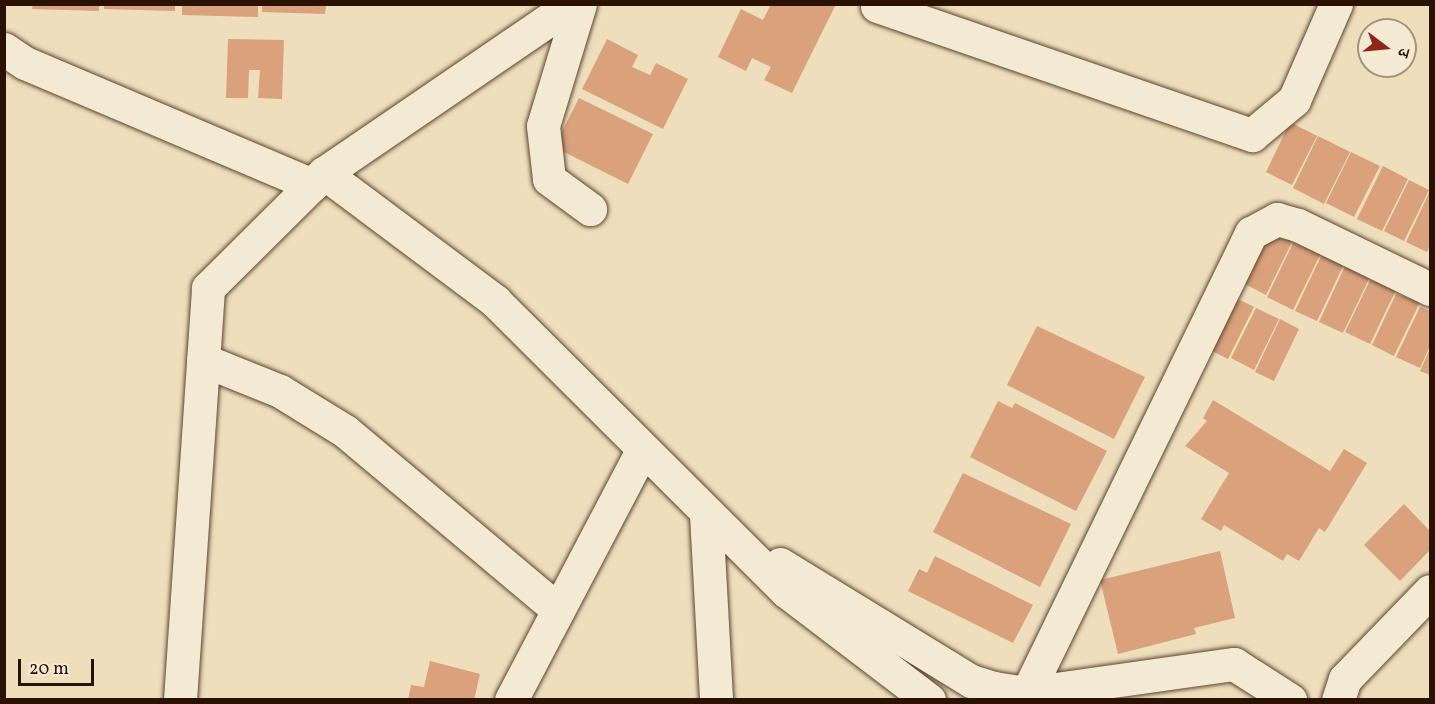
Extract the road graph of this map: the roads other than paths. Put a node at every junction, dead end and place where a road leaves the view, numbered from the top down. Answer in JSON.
{"nodes":[{"id":1,"x":572,"y":4,"type":"edge"},
{"id":2,"x":580,"y":4,"type":"edge"},
{"id":3,"x":1336,"y":4,"type":"edge"},
{"id":4,"x":877,"y":6,"type":"edge"},
{"id":5,"x":934,"y":14,"type":"edge"},
{"id":6,"x":4,"y":49,"type":"edge"},
{"id":7,"x":318,"y":179,"type":"junction"},
{"id":8,"x":590,"y":209,"type":"dead end"},
{"id":9,"x":1431,"y":289,"type":"edge"},
{"id":10,"x":203,"y":360,"type":"junction"},
{"id":11,"x":641,"y":452,"type":"junction"},
{"id":12,"x":706,"y":514,"type":"junction"},
{"id":13,"x":766,"y":555,"type":"dead end"},
{"id":14,"x":1431,"y":591,"type":"edge"},
{"id":15,"x":557,"y":609,"type":"junction"},
{"id":16,"x":1027,"y":693,"type":"junction"},
{"id":17,"x":180,"y":699,"type":"edge"},
{"id":18,"x":511,"y":699,"type":"edge"},
{"id":19,"x":716,"y":699,"type":"edge"},
{"id":20,"x":929,"y":699,"type":"edge"},
{"id":21,"x":1290,"y":699,"type":"edge"},
{"id":22,"x":1338,"y":699,"type":"edge"}],
"edges":[{"from":1,"to":7,"type":"street"},
{"from":2,"to":8,"type":"street"},
{"from":3,"to":5,"type":"street"},
{"from":4,"to":5,"type":"street"},
{"from":6,"to":7,"type":"street"},
{"from":7,"to":10,"type":"street"},
{"from":7,"to":11,"type":"street"},
{"from":9,"to":16,"type":"street"},
{"from":10,"to":15,"type":"street"},
{"from":10,"to":17,"type":"street"},
{"from":11,"to":12,"type":"street"},
{"from":11,"to":15,"type":"street"},
{"from":12,"to":19,"type":"street"},
{"from":12,"to":20,"type":"street"},
{"from":13,"to":16,"type":"street"},
{"from":14,"to":22,"type":"street"},
{"from":15,"to":18,"type":"street"},
{"from":16,"to":21,"type":"street"}]}
